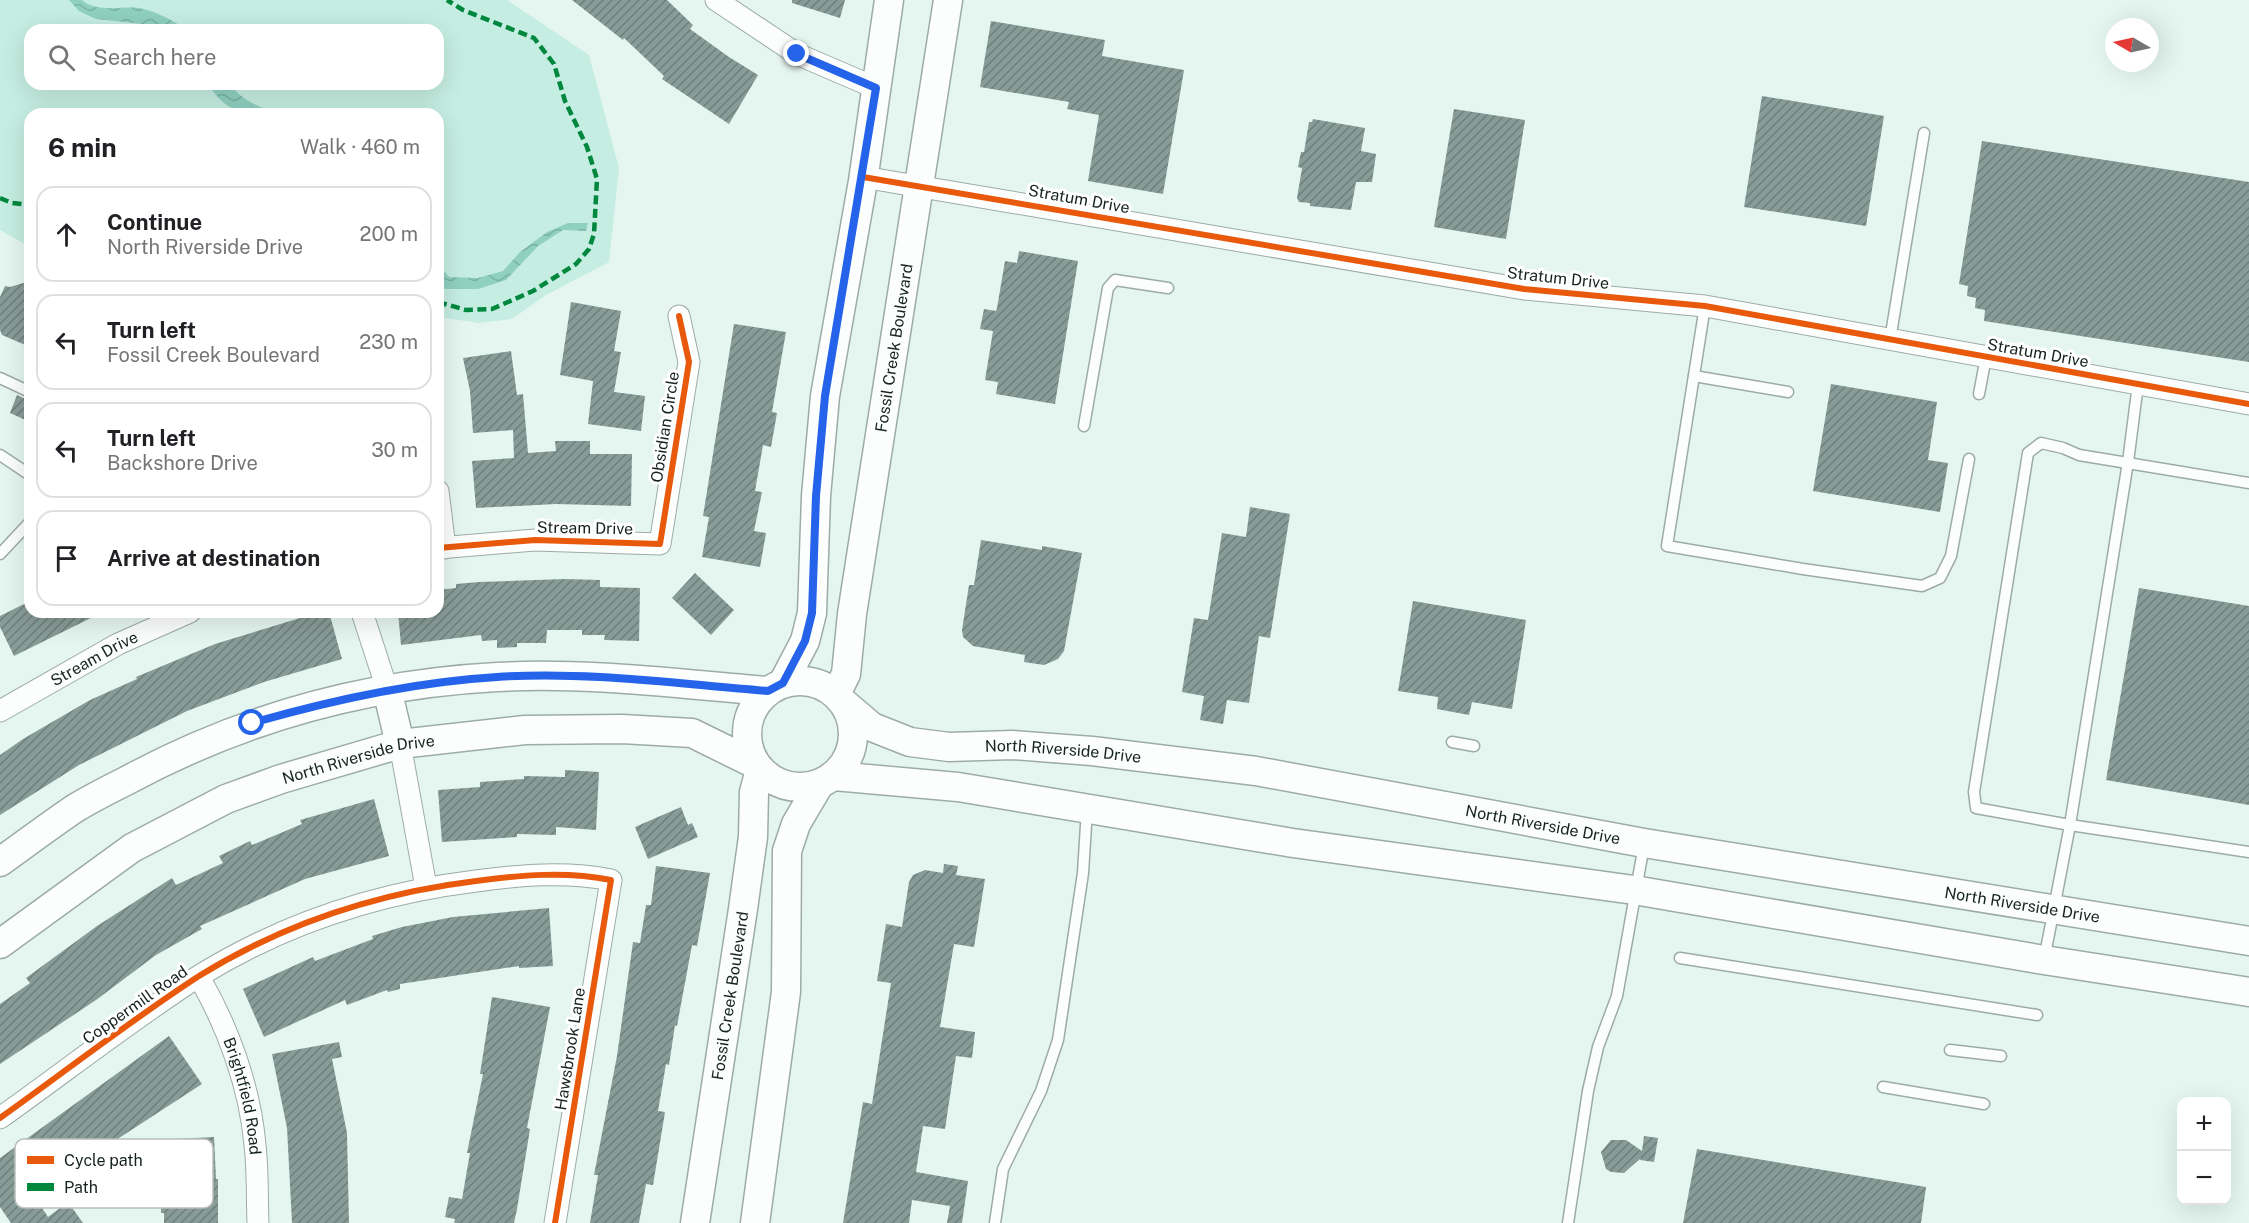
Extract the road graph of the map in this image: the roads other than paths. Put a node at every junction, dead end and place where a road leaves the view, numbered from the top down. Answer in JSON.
{"nodes":[{"id":1,"x":716,"y":0,"type":"edge"},
{"id":2,"x":889,"y":0,"type":"edge"},
{"id":3,"x":948,"y":0,"type":"edge"},
{"id":4,"x":736,"y":7,"type":"edge"},
{"id":5,"x":876,"y":88,"type":"junction"},
{"id":6,"x":1924,"y":134,"type":"dead end"},
{"id":7,"x":863,"y":177,"type":"junction"},
{"id":8,"x":919,"y":186,"type":"junction"},
{"id":9,"x":1168,"y":288,"type":"dead end"},
{"id":10,"x":1705,"y":306,"type":"junction"},
{"id":11,"x":679,"y":316,"type":"dead end"},
{"id":12,"x":1890,"y":340,"type":"junction"},
{"id":13,"x":1986,"y":357,"type":"junction"},
{"id":14,"x":1694,"y":376,"type":"junction"},
{"id":15,"x":0,"y":378,"type":"edge"},
{"id":16,"x":2138,"y":384,"type":"junction"},
{"id":17,"x":24,"y":389,"type":"edge"},
{"id":18,"x":1788,"y":392,"type":"dead end"},
{"id":19,"x":1979,"y":394,"type":"dead end"},
{"id":20,"x":2249,"y":404,"type":"edge"},
{"id":21,"x":1084,"y":426,"type":"dead end"},
{"id":22,"x":0,"y":455,"type":"edge"},
{"id":23,"x":1969,"y":459,"type":"dead end"},
{"id":24,"x":2128,"y":462,"type":"junction"},
{"id":25,"x":24,"y":471,"type":"edge"},
{"id":26,"x":2249,"y":483,"type":"edge"},
{"id":27,"x":24,"y":528,"type":"edge"},
{"id":28,"x":660,"y":543,"type":"joint"},
{"id":29,"x":444,"y":548,"type":"edge"},
{"id":30,"x":0,"y":554,"type":"edge"},
{"id":31,"x":176,"y":618,"type":"edge"},
{"id":32,"x":364,"y":618,"type":"edge"},
{"id":33,"x":776,"y":687,"type":"junction"},
{"id":34,"x":387,"y":689,"type":"junction"},
{"id":35,"x":841,"y":699,"type":"junction"},
{"id":36,"x":0,"y":711,"type":"edge"},
{"id":37,"x":1452,"y":742,"type":"dead end"},
{"id":38,"x":400,"y":744,"type":"junction"},
{"id":39,"x":1474,"y":746,"type":"dead end"},
{"id":40,"x":757,"y":767,"type":"junction"},
{"id":41,"x":826,"y":781,"type":"junction"},
{"id":42,"x":1087,"y":809,"type":"junction"},
{"id":43,"x":2070,"y":825,"type":"junction"},
{"id":44,"x":1644,"y":843,"type":"junction"},
{"id":45,"x":2249,"y":852,"type":"edge"},
{"id":46,"x":0,"y":862,"type":"edge"},
{"id":47,"x":611,"y":880,"type":"joint"},
{"id":48,"x":426,"y":887,"type":"junction"},
{"id":49,"x":1634,"y":890,"type":"junction"},
{"id":50,"x":2052,"y":909,"type":"junction"},
{"id":51,"x":2249,"y":941,"type":"edge"},
{"id":52,"x":0,"y":944,"type":"edge"},
{"id":53,"x":1680,"y":958,"type":"dead end"},
{"id":54,"x":2044,"y":960,"type":"junction"},
{"id":55,"x":199,"y":977,"type":"junction"},
{"id":56,"x":2249,"y":992,"type":"edge"},
{"id":57,"x":2037,"y":1015,"type":"dead end"},
{"id":58,"x":1950,"y":1050,"type":"dead end"},
{"id":59,"x":2001,"y":1056,"type":"dead end"},
{"id":60,"x":1883,"y":1088,"type":"dead end"},
{"id":61,"x":1984,"y":1104,"type":"dead end"},
{"id":62,"x":0,"y":1118,"type":"edge"},
{"id":63,"x":258,"y":1223,"type":"edge"},
{"id":64,"x":555,"y":1223,"type":"edge"},
{"id":65,"x":695,"y":1223,"type":"edge"},
{"id":66,"x":755,"y":1223,"type":"edge"},
{"id":67,"x":994,"y":1223,"type":"edge"},
{"id":68,"x":1568,"y":1223,"type":"edge"}],
"edges":[{"from":1,"to":4,"type":"street"},
{"from":2,"to":5,"type":"main road"},
{"from":3,"to":8,"type":"main road","name":"Fossil Creek Boulevard"},
{"from":4,"to":5,"type":"street"},
{"from":5,"to":7,"type":"main road"},
{"from":6,"to":12,"type":"lane"},
{"from":7,"to":8,"type":"street","name":"Stratum Drive"},
{"from":7,"to":33,"type":"main road"},
{"from":8,"to":10,"type":"street","name":"Stratum Drive"},
{"from":8,"to":35,"type":"main road","name":"Fossil Creek Boulevard"},
{"from":9,"to":21,"type":"lane"},
{"from":10,"to":12,"type":"street","name":"Stratum Drive"},
{"from":10,"to":14,"type":"lane"},
{"from":11,"to":28,"type":"street","name":"Obsidian Circle"},
{"from":12,"to":13,"type":"street","name":"Stratum Drive"},
{"from":13,"to":16,"type":"street","name":"Stratum Drive"},
{"from":13,"to":19,"type":"lane"},
{"from":14,"to":18,"type":"lane"},
{"from":14,"to":23,"type":"lane"},
{"from":15,"to":17,"type":"lane"},
{"from":16,"to":20,"type":"street","name":"Stratum Drive"},
{"from":16,"to":24,"type":"lane"},
{"from":22,"to":25,"type":"lane"},
{"from":24,"to":26,"type":"lane"},
{"from":24,"to":43,"type":"lane"},
{"from":24,"to":43,"type":"lane"},
{"from":27,"to":30,"type":"lane"},
{"from":28,"to":29,"type":"street","name":"Stream Drive"},
{"from":31,"to":36,"type":"street","name":"Stream Drive"},
{"from":32,"to":34,"type":"street"},
{"from":33,"to":34,"type":"main road"},
{"from":33,"to":35,"type":"main road"},
{"from":33,"to":40,"type":"main road"},
{"from":34,"to":38,"type":"main road"},
{"from":34,"to":46,"type":"main road"},
{"from":35,"to":41,"type":"main road"},
{"from":35,"to":44,"type":"main road","name":"North Riverside Drive"},
{"from":37,"to":39,"type":"lane"},
{"from":38,"to":40,"type":"main road","name":"North Riverside Drive"},
{"from":38,"to":48,"type":"street"},
{"from":38,"to":52,"type":"main road","name":"North Riverside Drive"},
{"from":40,"to":41,"type":"main road"},
{"from":40,"to":65,"type":"main road","name":"Fossil Creek Boulevard"},
{"from":41,"to":42,"type":"main road"},
{"from":41,"to":66,"type":"main road"},
{"from":42,"to":49,"type":"main road"},
{"from":42,"to":67,"type":"lane"},
{"from":43,"to":45,"type":"lane"},
{"from":43,"to":50,"type":"lane"},
{"from":44,"to":49,"type":"lane"},
{"from":44,"to":50,"type":"main road","name":"North Riverside Drive"},
{"from":47,"to":48,"type":"street","name":"Coppermill Road"},
{"from":47,"to":64,"type":"street","name":"Hawsbrook Lane"},
{"from":48,"to":55,"type":"street","name":"Coppermill Road"},
{"from":49,"to":54,"type":"main road"},
{"from":49,"to":68,"type":"lane"},
{"from":50,"to":51,"type":"main road","name":"North Riverside Drive"},
{"from":50,"to":54,"type":"lane"},
{"from":53,"to":57,"type":"lane"},
{"from":54,"to":56,"type":"main road"},
{"from":55,"to":62,"type":"street","name":"Coppermill Road"},
{"from":55,"to":63,"type":"street","name":"Brightfield Road"},
{"from":58,"to":59,"type":"lane"},
{"from":60,"to":61,"type":"lane"}]}
